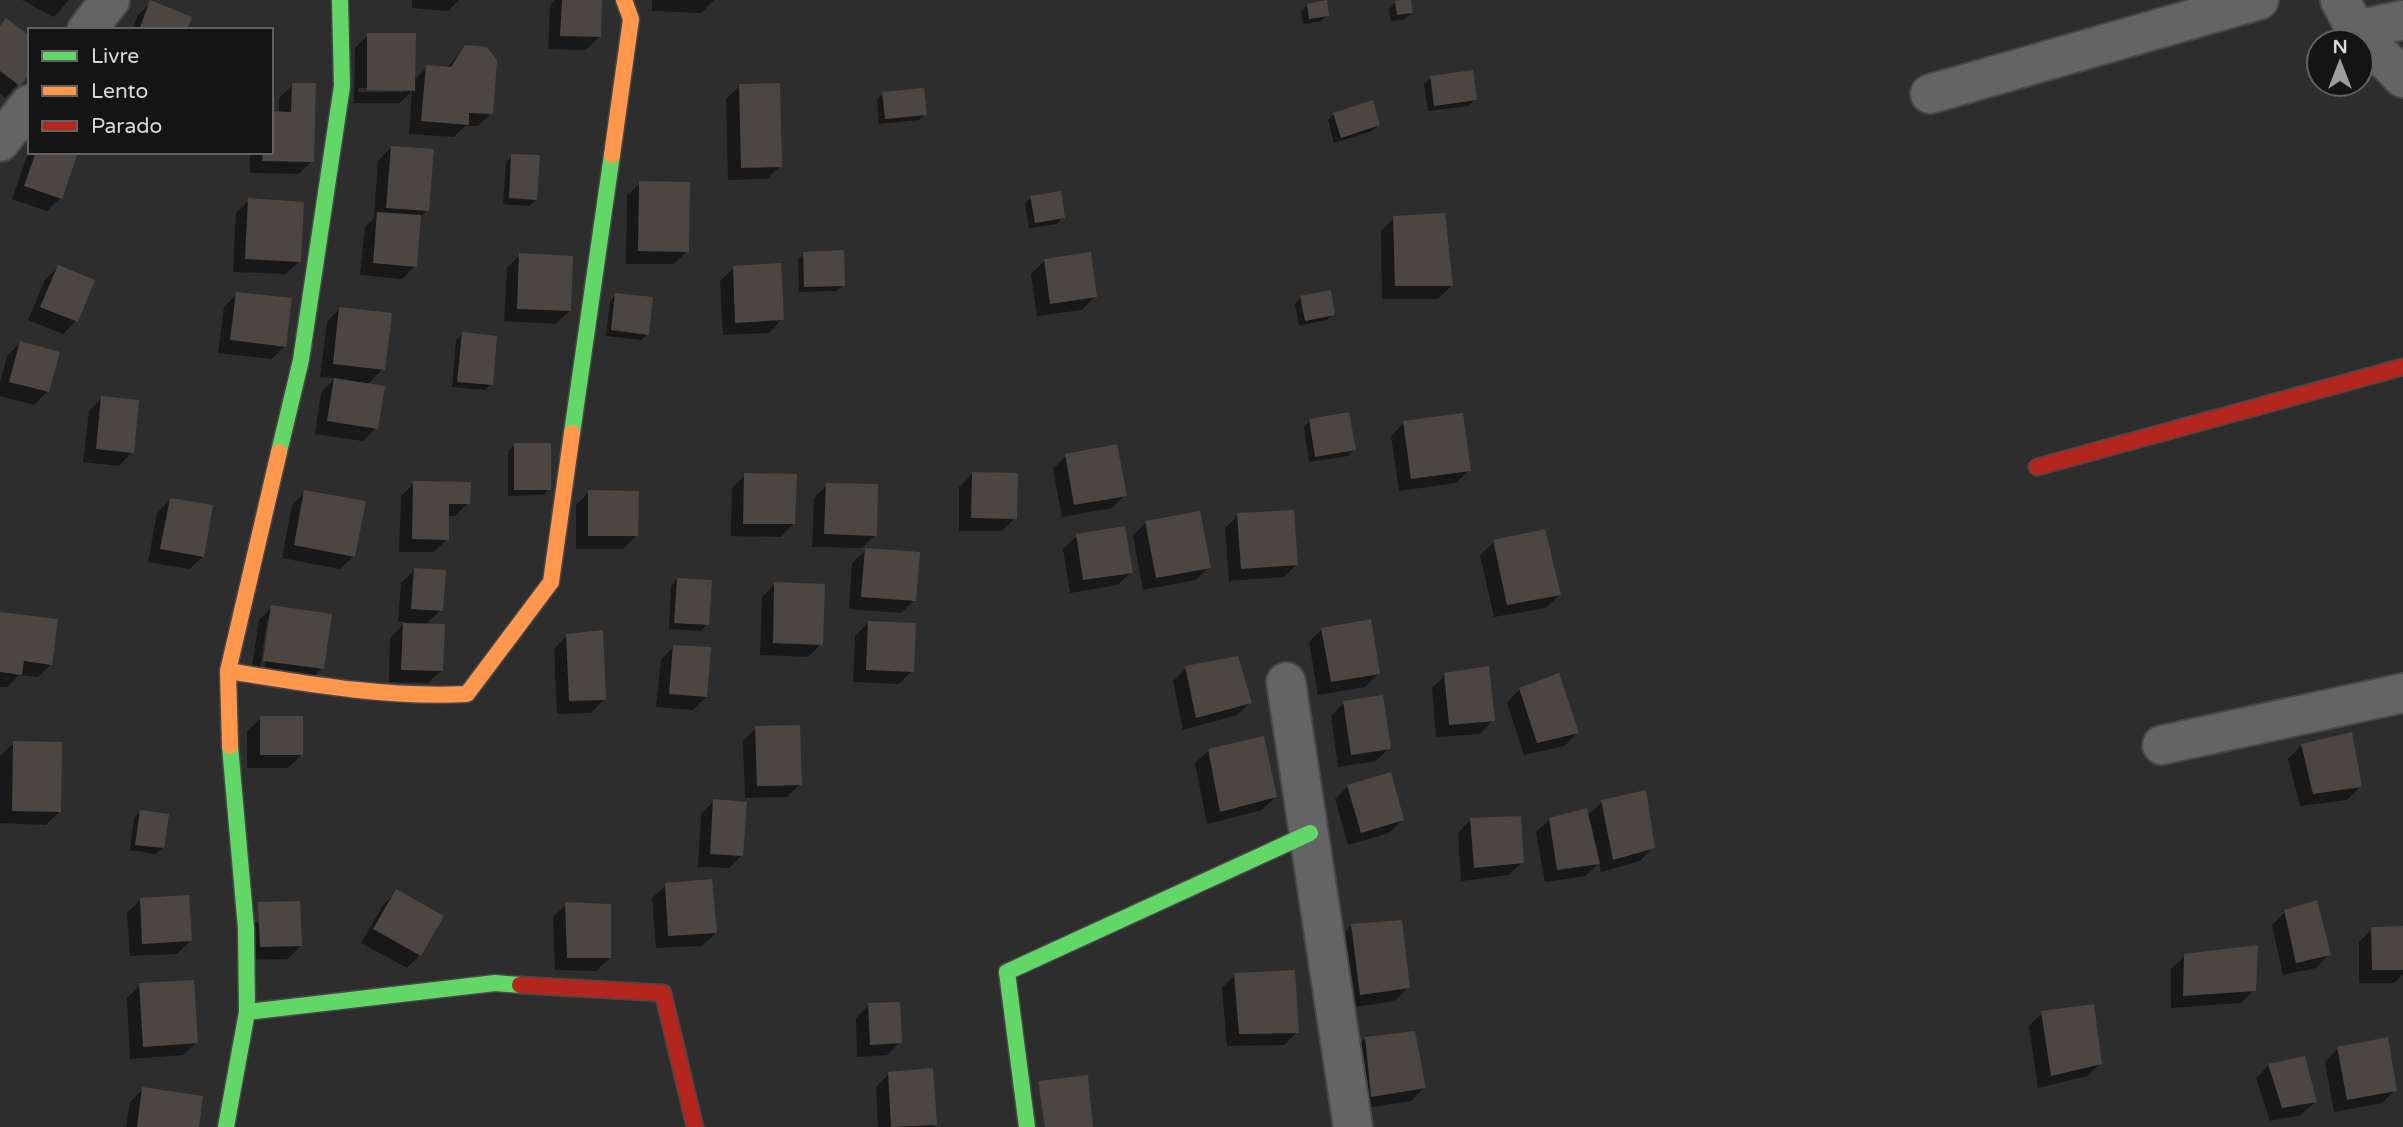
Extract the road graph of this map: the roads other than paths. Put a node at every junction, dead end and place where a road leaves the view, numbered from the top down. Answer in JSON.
{"nodes":[{"id":1,"x":110,"y":0,"type":"edge"},
{"id":2,"x":340,"y":0,"type":"edge"},
{"id":3,"x":624,"y":0,"type":"edge"},
{"id":4,"x":2259,"y":0,"type":"edge"},
{"id":5,"x":2348,"y":15,"type":"edge"},
{"id":6,"x":2403,"y":20,"type":"edge"},
{"id":7,"x":89,"y":28,"type":"edge"},
{"id":8,"x":2403,"y":78,"type":"edge"},
{"id":9,"x":1930,"y":94,"type":"dead end"},
{"id":10,"x":28,"y":107,"type":"edge"},
{"id":11,"x":0,"y":142,"type":"edge"},
{"id":12,"x":2403,"y":368,"type":"edge"},
{"id":13,"x":2037,"y":467,"type":"dead end"},
{"id":14,"x":228,"y":671,"type":"junction"},
{"id":15,"x":1286,"y":682,"type":"dead end"},
{"id":16,"x":2403,"y":693,"type":"edge"},
{"id":17,"x":2162,"y":745,"type":"dead end"},
{"id":18,"x":1310,"y":832,"type":"junction"},
{"id":19,"x":247,"y":1012,"type":"junction"},
{"id":20,"x":226,"y":1127,"type":"edge"},
{"id":21,"x":695,"y":1127,"type":"edge"},
{"id":22,"x":1027,"y":1127,"type":"edge"},
{"id":23,"x":1353,"y":1127,"type":"edge"}],
"edges":[{"from":1,"to":7,"type":"street"},
{"from":2,"to":14,"type":"street"},
{"from":3,"to":14,"type":"street"},
{"from":4,"to":9,"type":"street"},
{"from":5,"to":6,"type":"street"},
{"from":5,"to":8,"type":"street"},
{"from":10,"to":11,"type":"street"},
{"from":12,"to":13,"type":"street"},
{"from":14,"to":19,"type":"street"},
{"from":15,"to":18,"type":"street"},
{"from":16,"to":17,"type":"street"},
{"from":18,"to":22,"type":"street"},
{"from":18,"to":23,"type":"street"},
{"from":19,"to":20,"type":"street"},
{"from":19,"to":21,"type":"street"}]}
